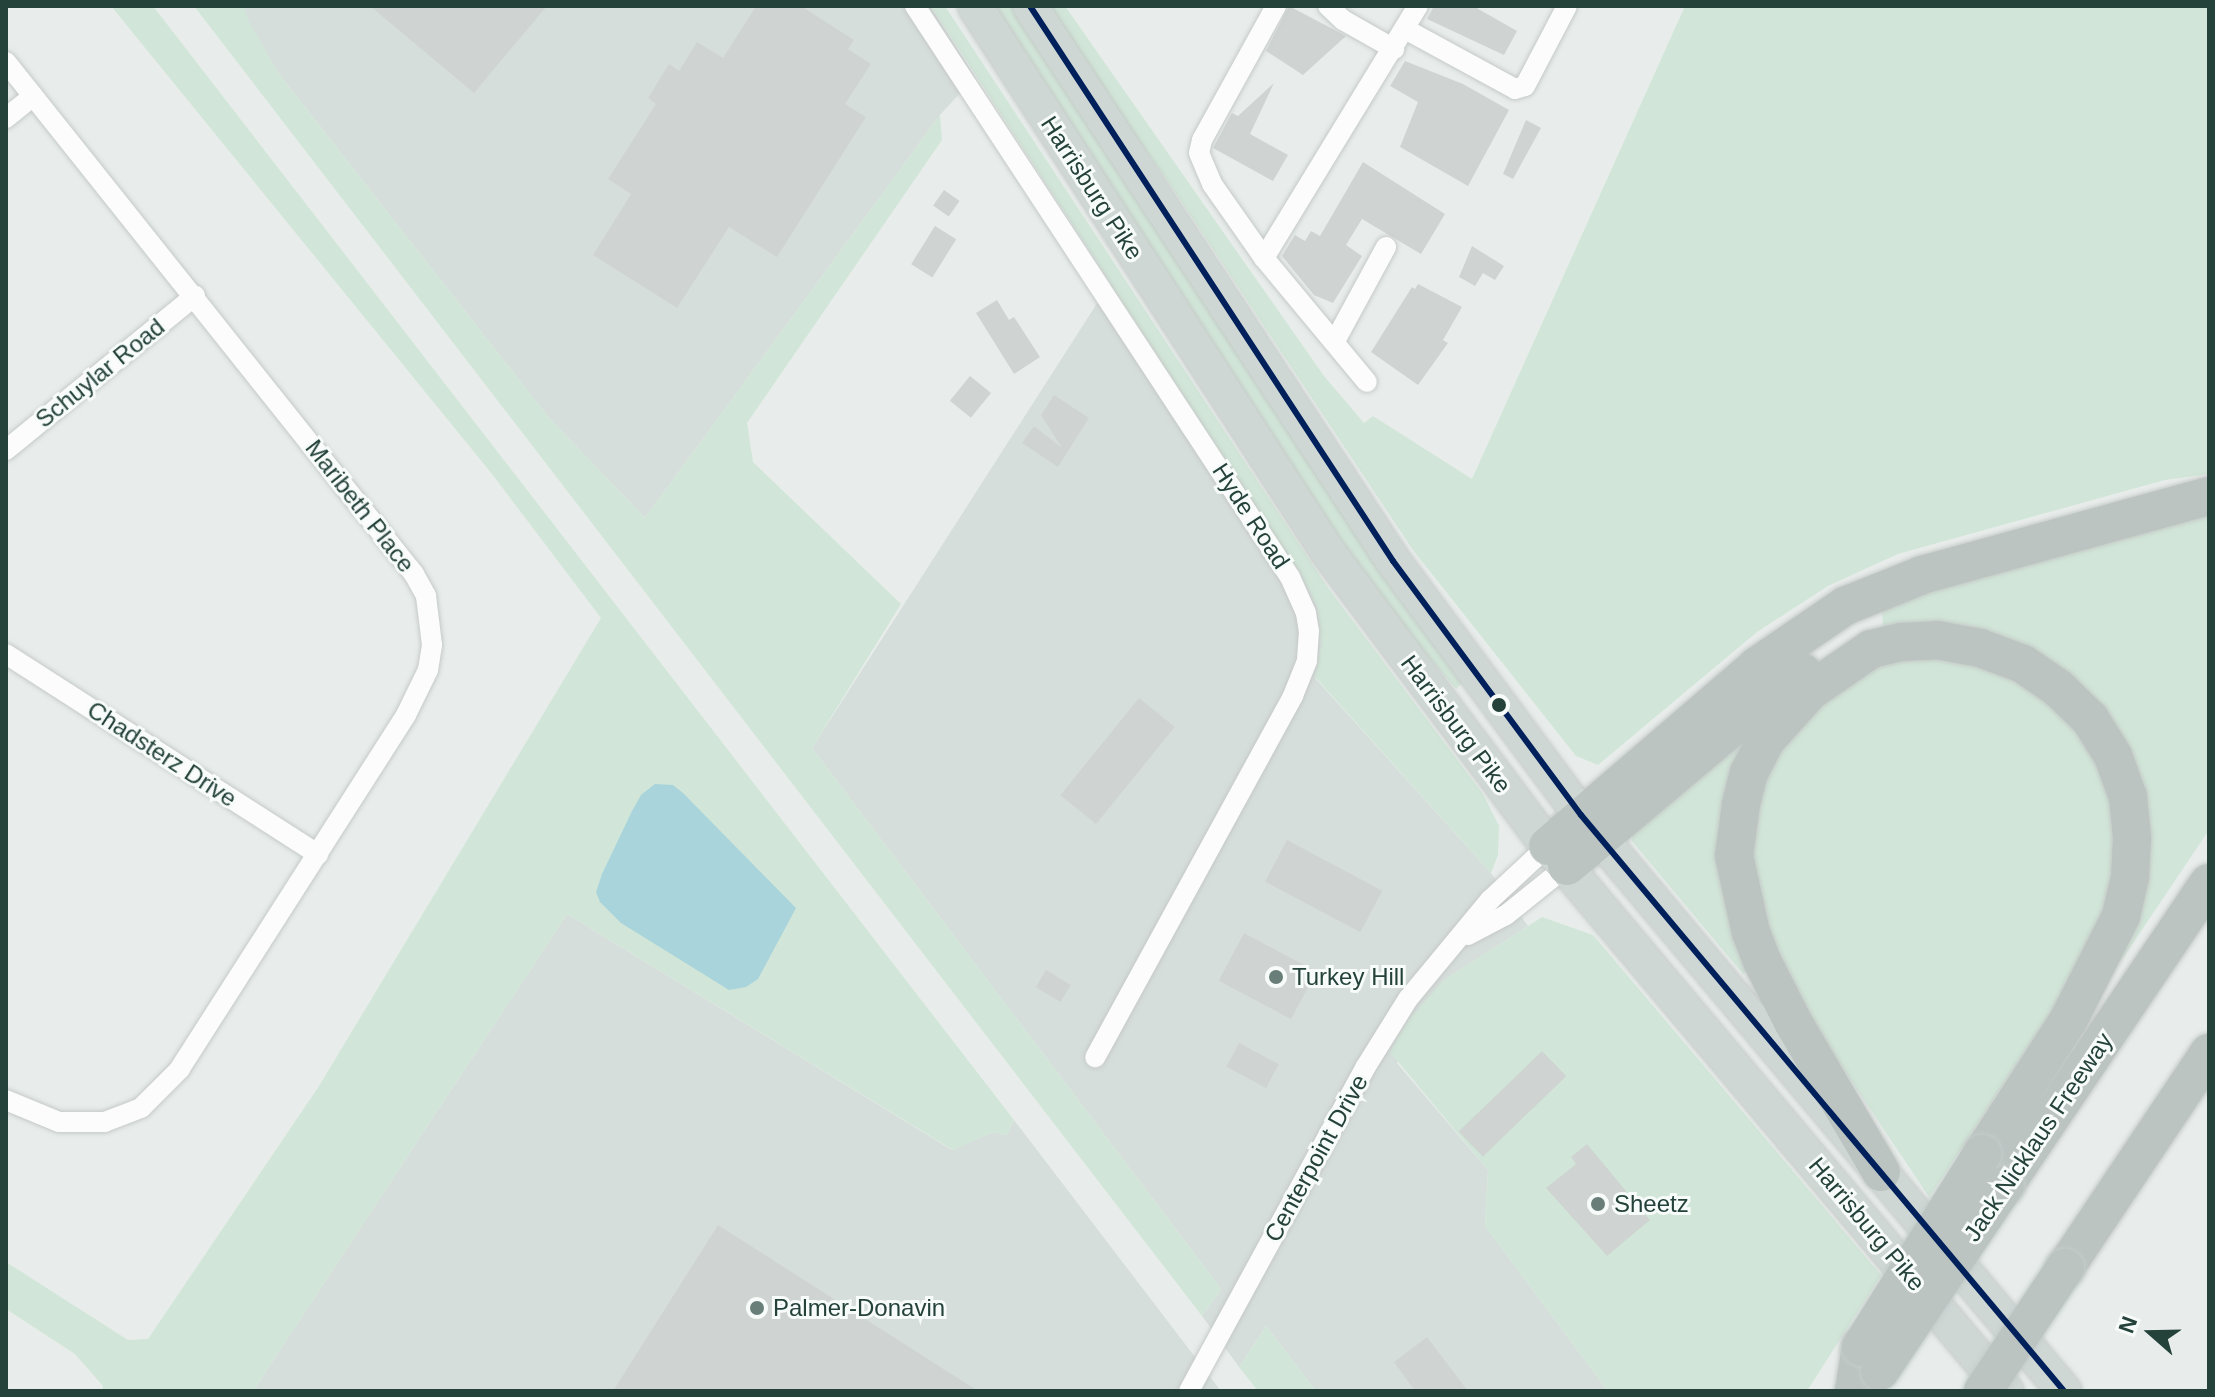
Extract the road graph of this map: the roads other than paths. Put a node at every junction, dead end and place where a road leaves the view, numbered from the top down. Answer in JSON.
{"nodes":[{"id":1,"x":915,"y":6,"type":"edge"},
{"id":2,"x":975,"y":6,"type":"edge"},
{"id":3,"x":1030,"y":6,"type":"edge"},
{"id":4,"x":1276,"y":6,"type":"edge"},
{"id":5,"x":1328,"y":6,"type":"edge"},
{"id":6,"x":1418,"y":6,"type":"edge"},
{"id":7,"x":1567,"y":6,"type":"edge"},
{"id":8,"x":1405,"y":29,"type":"junction"},
{"id":9,"x":1394,"y":49,"type":"junction"},
{"id":10,"x":6,"y":62,"type":"edge"},
{"id":11,"x":33,"y":96,"type":"junction"},
{"id":12,"x":6,"y":118,"type":"edge"},
{"id":13,"x":1386,"y":247,"type":"dead end"},
{"id":14,"x":1264,"y":258,"type":"junction"},
{"id":15,"x":195,"y":296,"type":"junction"},
{"id":16,"x":1335,"y":341,"type":"junction"},
{"id":17,"x":1367,"y":382,"type":"dead end"},
{"id":18,"x":6,"y":450,"type":"edge"},
{"id":19,"x":2209,"y":496,"type":"edge"},
{"id":20,"x":1871,"y":649,"type":"junction"},
{"id":21,"x":6,"y":654,"type":"edge"},
{"id":22,"x":1590,"y":825,"type":"junction"},
{"id":23,"x":318,"y":854,"type":"junction"},
{"id":24,"x":1557,"y":856,"type":"junction"},
{"id":25,"x":2209,"y":883,"type":"edge"},
{"id":26,"x":2209,"y":1053,"type":"edge"},
{"id":27,"x":1095,"y":1057,"type":"dead end"},
{"id":28,"x":6,"y":1100,"type":"edge"},
{"id":29,"x":1881,"y":1172,"type":"junction"},
{"id":30,"x":2074,"y":1277,"type":"junction"},
{"id":31,"x":1865,"y":1375,"type":"edge"},
{"id":32,"x":1189,"y":1391,"type":"edge"},
{"id":33,"x":1983,"y":1391,"type":"edge"},
{"id":34,"x":2006,"y":1391,"type":"edge"},
{"id":35,"x":2015,"y":1391,"type":"edge"},
{"id":36,"x":2064,"y":1391,"type":"edge"}],
"edges":[{"from":1,"to":27,"type":"street","name":"Hyde Road"},
{"from":2,"to":24,"type":"main road","name":"Harrisburg Pike"},
{"from":3,"to":22,"type":"main road","name":"Harrisburg Pike"},
{"from":4,"to":14,"type":"street"},
{"from":5,"to":9,"type":"street"},
{"from":6,"to":8,"type":"street"},
{"from":7,"to":8,"type":"street"},
{"from":8,"to":9,"type":"street"},
{"from":9,"to":14,"type":"street"},
{"from":10,"to":11,"type":"street","name":"Maribeth Place"},
{"from":11,"to":12,"type":"street"},
{"from":11,"to":15,"type":"street","name":"Maribeth Place"},
{"from":13,"to":16,"type":"street"},
{"from":14,"to":16,"type":"street"},
{"from":15,"to":18,"type":"street","name":"Schuylar Road"},
{"from":15,"to":23,"type":"street","name":"Maribeth Place"},
{"from":16,"to":17,"type":"street"},
{"from":19,"to":22,"type":"highway"},
{"from":20,"to":22,"type":"highway"},
{"from":20,"to":29,"type":"highway"},
{"from":20,"to":31,"type":"highway","bridge":true},
{"from":21,"to":23,"type":"street","name":"Chadsterz Drive"},
{"from":22,"to":24,"type":"highway"},
{"from":22,"to":29,"type":"main road","name":"Harrisburg Pike"},
{"from":23,"to":28,"type":"street","name":"Maribeth Place"},
{"from":24,"to":32,"type":"street","name":"Centerpoint Drive"},
{"from":24,"to":34,"type":"main road","name":"Harrisburg Pike"},
{"from":25,"to":31,"type":"highway","name":"Jack Nicklaus Freeway","bridge":true},
{"from":26,"to":30,"type":"highway"},
{"from":29,"to":36,"type":"main road","name":"Harrisburg Pike"},
{"from":30,"to":33,"type":"highway","bridge":true},
{"from":30,"to":35,"type":"highway"}]}
